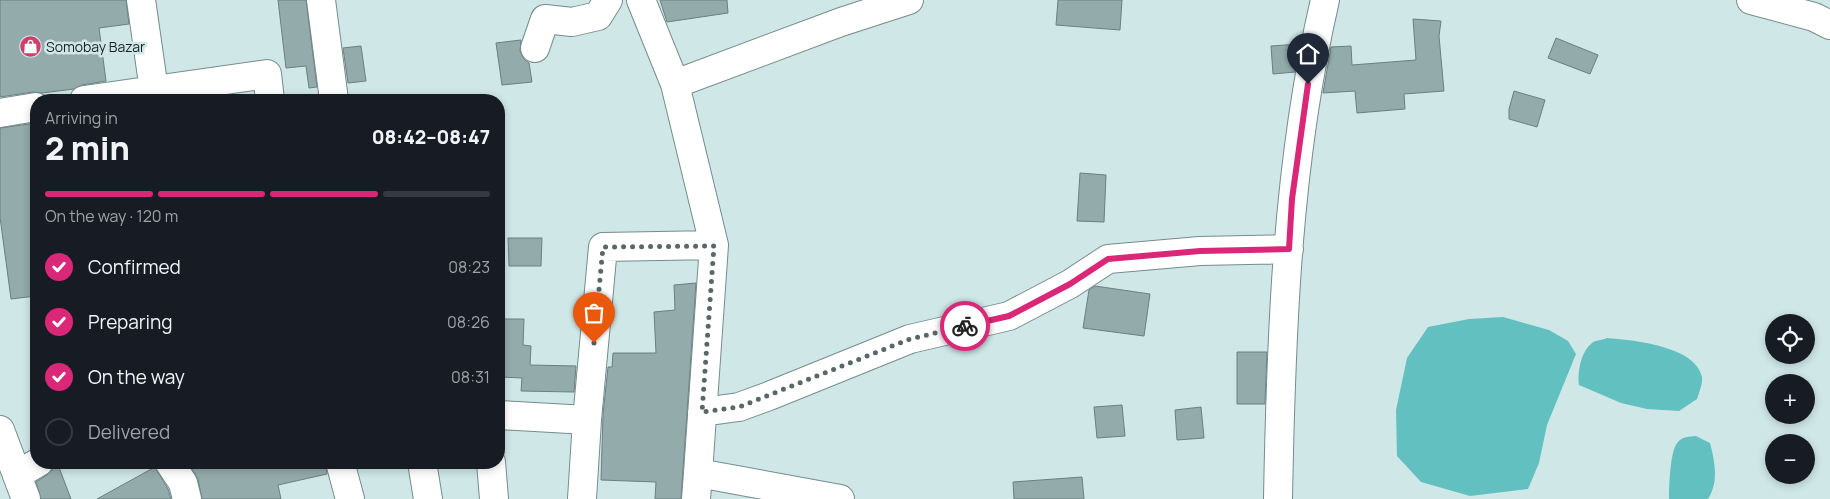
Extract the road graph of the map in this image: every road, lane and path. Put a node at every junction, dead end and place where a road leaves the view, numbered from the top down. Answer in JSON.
{"nodes":[{"id":1,"x":141,"y":0,"type":"edge"},
{"id":2,"x":321,"y":0,"type":"edge"},
{"id":3,"x":608,"y":0,"type":"edge"},
{"id":4,"x":641,"y":0,"type":"edge"},
{"id":5,"x":908,"y":0,"type":"edge"},
{"id":6,"x":1324,"y":0,"type":"edge"},
{"id":7,"x":1751,"y":0,"type":"edge"},
{"id":8,"x":838,"y":11,"type":"edge"},
{"id":9,"x":1830,"y":25,"type":"edge"},
{"id":10,"x":535,"y":48,"type":"dead end"},
{"id":11,"x":675,"y":84,"type":"junction"},
{"id":12,"x":154,"y":90,"type":"junction"},
{"id":13,"x":126,"y":94,"type":"edge"},
{"id":14,"x":269,"y":94,"type":"edge"},
{"id":15,"x":333,"y":94,"type":"edge"},
{"id":16,"x":30,"y":108,"type":"edge"},
{"id":17,"x":0,"y":113,"type":"edge"},
{"id":18,"x":714,"y":246,"type":"junction"},
{"id":19,"x":1289,"y":249,"type":"junction"},
{"id":20,"x":702,"y":412,"type":"junction"},
{"id":21,"x":505,"y":415,"type":"edge"},
{"id":22,"x":587,"y":420,"type":"junction"},
{"id":23,"x":0,"y":430,"type":"edge"},
{"id":24,"x":174,"y":469,"type":"edge"},
{"id":25,"x":342,"y":469,"type":"edge"},
{"id":26,"x":423,"y":469,"type":"edge"},
{"id":27,"x":492,"y":469,"type":"edge"},
{"id":28,"x":27,"y":479,"type":"edge"},
{"id":29,"x":697,"y":486,"type":"edge"},
{"id":30,"x":187,"y":499,"type":"edge"},
{"id":31,"x":350,"y":499,"type":"edge"},
{"id":32,"x":428,"y":499,"type":"edge"},
{"id":33,"x":494,"y":499,"type":"edge"},
{"id":34,"x":582,"y":499,"type":"edge"},
{"id":35,"x":840,"y":499,"type":"edge"},
{"id":36,"x":1278,"y":499,"type":"edge"}],
"edges":[{"from":1,"to":12,"type":"street"},
{"from":2,"to":15,"type":"street"},
{"from":3,"to":10,"type":"street"},
{"from":4,"to":11,"type":"street"},
{"from":5,"to":8,"type":"street"},
{"from":6,"to":19,"type":"street"},
{"from":7,"to":9,"type":"street"},
{"from":8,"to":11,"type":"street"},
{"from":11,"to":18,"type":"street"},
{"from":12,"to":13,"type":"street"},
{"from":12,"to":14,"type":"street"},
{"from":16,"to":17,"type":"street"},
{"from":18,"to":20,"type":"street"},
{"from":18,"to":22,"type":"street"},
{"from":19,"to":20,"type":"street"},
{"from":19,"to":36,"type":"street"},
{"from":20,"to":29,"type":"street"},
{"from":21,"to":22,"type":"street"},
{"from":22,"to":34,"type":"street"},
{"from":23,"to":28,"type":"street"},
{"from":24,"to":30,"type":"street"},
{"from":25,"to":31,"type":"street"},
{"from":26,"to":32,"type":"street"},
{"from":27,"to":33,"type":"street"},
{"from":29,"to":35,"type":"street"}]}
